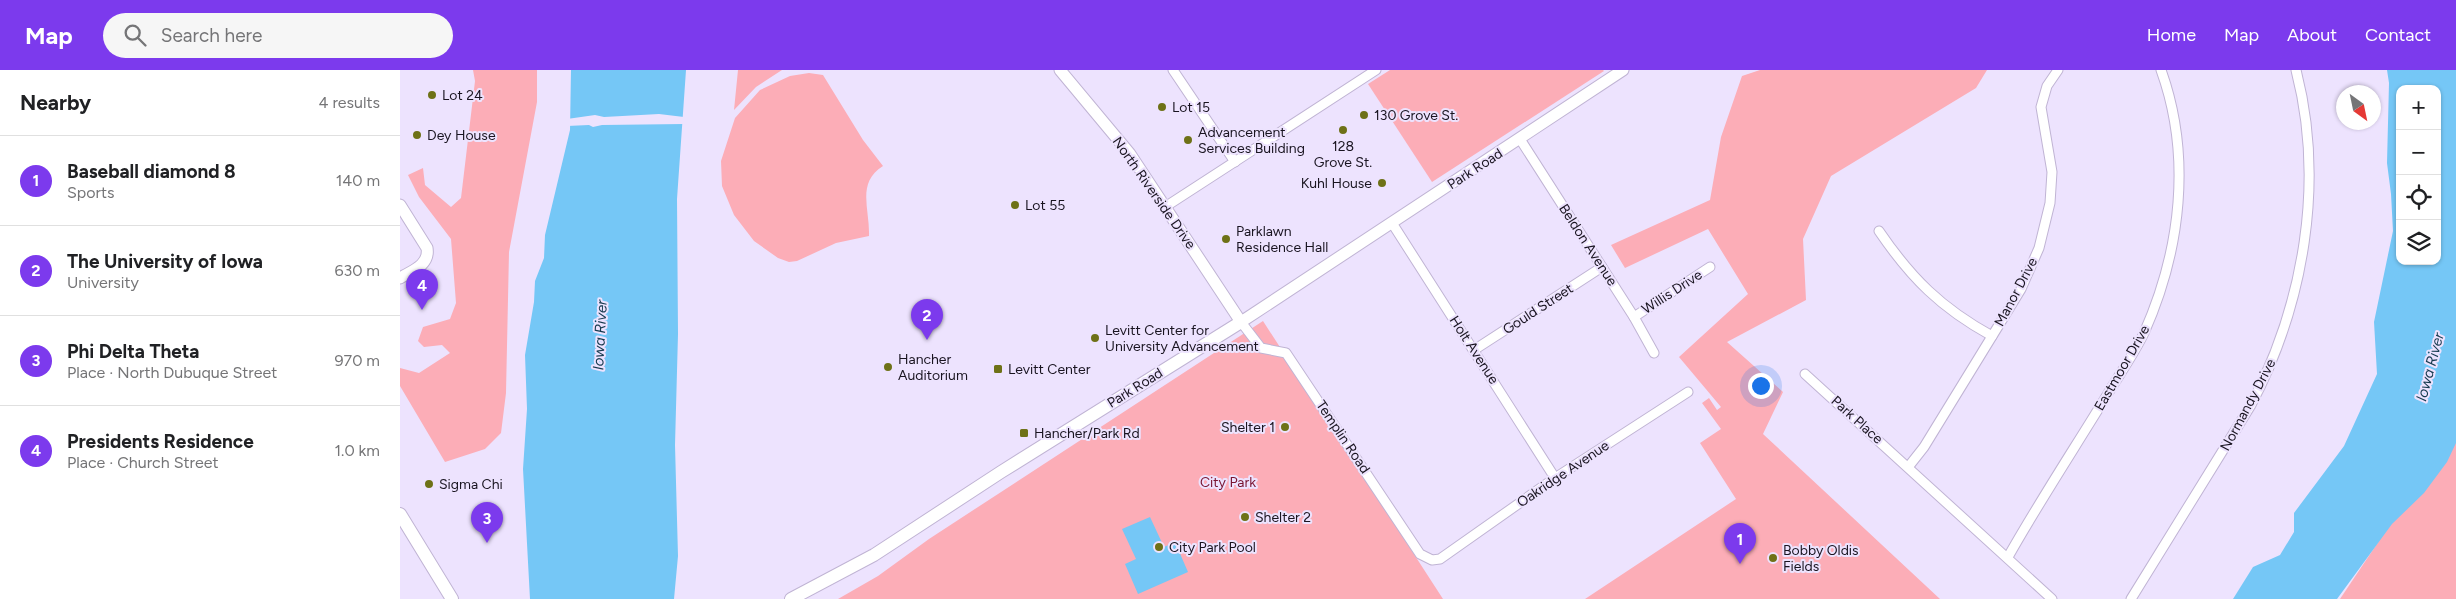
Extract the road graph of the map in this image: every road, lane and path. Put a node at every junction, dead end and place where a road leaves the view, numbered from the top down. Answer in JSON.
{"nodes":[{"id":1,"x":1060,"y":70,"type":"edge"},
{"id":2,"x":1173,"y":70,"type":"edge"},
{"id":3,"x":1376,"y":70,"type":"edge"},
{"id":4,"x":2058,"y":70,"type":"edge"},
{"id":5,"x":2161,"y":70,"type":"edge"},
{"id":6,"x":2296,"y":70,"type":"edge"},
{"id":7,"x":1621,"y":71,"type":"edge"},
{"id":8,"x":1520,"y":139,"type":"junction"},
{"id":9,"x":1235,"y":162,"type":"junction"},
{"id":10,"x":400,"y":205,"type":"edge"},
{"id":11,"x":1165,"y":207,"type":"junction"},
{"id":12,"x":1392,"y":223,"type":"junction"},
{"id":13,"x":1879,"y":231,"type":"dead end"},
{"id":14,"x":1602,"y":267,"type":"junction"},
{"id":15,"x":1710,"y":267,"type":"dead end"},
{"id":16,"x":400,"y":278,"type":"edge"},
{"id":17,"x":1634,"y":317,"type":"junction"},
{"id":18,"x":1240,"y":322,"type":"junction"},
{"id":19,"x":1992,"y":336,"type":"junction"},
{"id":20,"x":1474,"y":350,"type":"junction"},
{"id":21,"x":1654,"y":353,"type":"dead end"},
{"id":22,"x":1805,"y":374,"type":"dead end"},
{"id":23,"x":1688,"y":392,"type":"dead end"},
{"id":24,"x":1908,"y":466,"type":"junction"},
{"id":25,"x":1555,"y":478,"type":"junction"},
{"id":26,"x":400,"y":514,"type":"edge"},
{"id":27,"x":2008,"y":557,"type":"junction"},
{"id":28,"x":1440,"y":559,"type":"joint"},
{"id":29,"x":452,"y":599,"type":"edge"},
{"id":30,"x":791,"y":599,"type":"edge"},
{"id":31,"x":2052,"y":599,"type":"edge"},
{"id":32,"x":2131,"y":599,"type":"edge"}],
"edges":[{"from":1,"to":11,"type":"street","name":"North Riverside Drive"},
{"from":2,"to":9,"type":"street"},
{"from":3,"to":9,"type":"street"},
{"from":4,"to":19,"type":"street","name":"Manor Drive"},
{"from":5,"to":27,"type":"street","name":"Eastmoor Drive"},
{"from":6,"to":32,"type":"street","name":"Normandy Drive"},
{"from":7,"to":8,"type":"street","name":"Park Road"},
{"from":8,"to":12,"type":"street","name":"Park Road"},
{"from":8,"to":14,"type":"street","name":"Beldon Avenue"},
{"from":9,"to":11,"type":"street"},
{"from":10,"to":16,"type":"street"},
{"from":11,"to":18,"type":"street","name":"North Riverside Drive"},
{"from":12,"to":18,"type":"street","name":"Park Road"},
{"from":12,"to":20,"type":"street","name":"Holt Avenue"},
{"from":13,"to":19,"type":"street"},
{"from":14,"to":17,"type":"street","name":"Beldon Avenue"},
{"from":14,"to":20,"type":"street","name":"Gould Street"},
{"from":15,"to":17,"type":"street","name":"Willis Drive"},
{"from":17,"to":21,"type":"street","name":"Beldon Avenue"},
{"from":18,"to":28,"type":"street","name":"Templin Road"},
{"from":18,"to":30,"type":"main road","name":"Park Road"},
{"from":19,"to":24,"type":"street","name":"Manor Drive"},
{"from":20,"to":25,"type":"street","name":"Holt Avenue"},
{"from":22,"to":24,"type":"street","name":"Park Place"},
{"from":23,"to":25,"type":"street","name":"Oakridge Avenue"},
{"from":24,"to":27,"type":"street"},
{"from":25,"to":28,"type":"street","name":"Oakridge Avenue"},
{"from":26,"to":29,"type":"main road"},
{"from":27,"to":31,"type":"street"}]}
